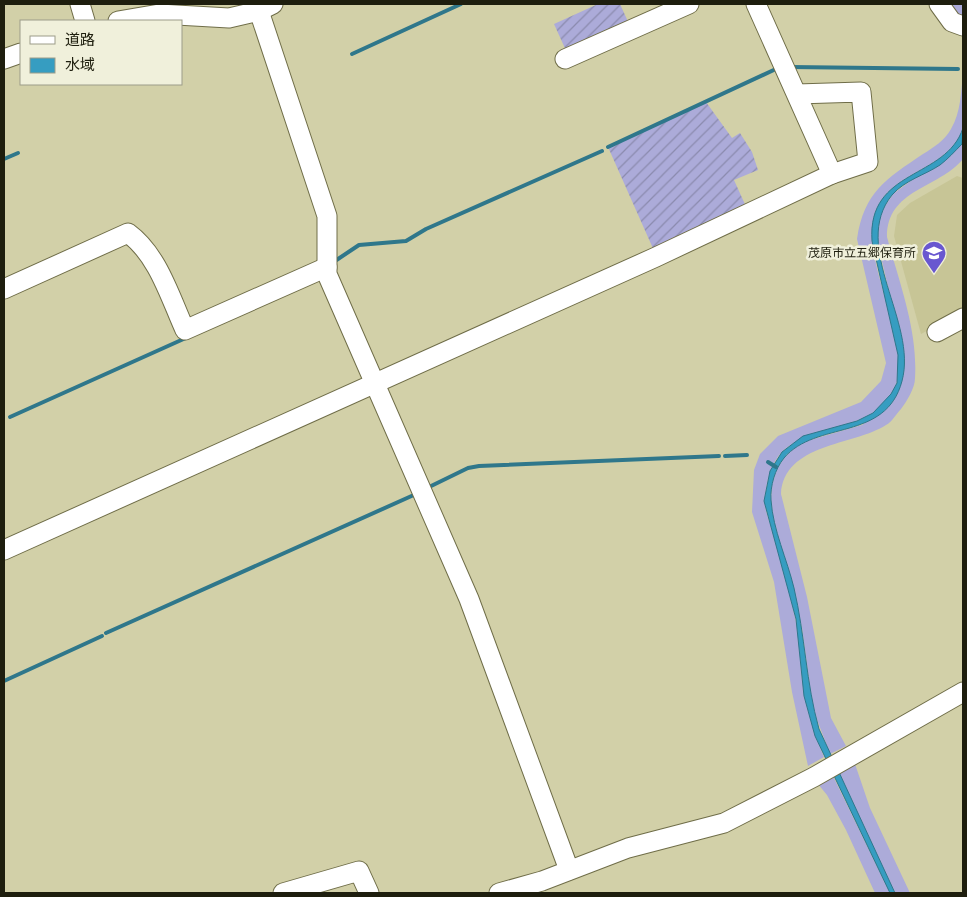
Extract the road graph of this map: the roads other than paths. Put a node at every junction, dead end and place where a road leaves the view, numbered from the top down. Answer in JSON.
{"nodes":[{"id":1,"x":80,"y":4,"type":"edge"},
{"id":2,"x":689,"y":4,"type":"edge"},
{"id":3,"x":756,"y":4,"type":"edge"},
{"id":4,"x":939,"y":4,"type":"edge"},
{"id":5,"x":266,"y":7,"type":"edge"},
{"id":6,"x":85,"y":20,"type":"edge"},
{"id":7,"x":124,"y":20,"type":"edge"},
{"id":8,"x":963,"y":26,"type":"edge"},
{"id":9,"x":20,"y":53,"type":"edge"},
{"id":10,"x":4,"y":59,"type":"edge"},
{"id":11,"x":565,"y":59,"type":"dead end"},
{"id":12,"x":797,"y":94,"type":"junction"},
{"id":13,"x":832,"y":174,"type":"junction"},
{"id":14,"x":327,"y":267,"type":"junction"},
{"id":15,"x":4,"y":289,"type":"edge"},
{"id":16,"x":963,"y":318,"type":"edge"},
{"id":17,"x":937,"y":332,"type":"dead end"},
{"id":18,"x":372,"y":383,"type":"junction"},
{"id":19,"x":4,"y":550,"type":"edge"},
{"id":20,"x":963,"y":692,"type":"edge"},
{"id":21,"x":569,"y":870,"type":"junction"},
{"id":22,"x":283,"y":893,"type":"edge"},
{"id":23,"x":369,"y":893,"type":"edge"},
{"id":24,"x":499,"y":893,"type":"edge"}],
"edges":[{"from":1,"to":6,"type":"street"},
{"from":2,"to":11,"type":"street"},
{"from":3,"to":12,"type":"street"},
{"from":4,"to":8,"type":"street"},
{"from":5,"to":7,"type":"street"},
{"from":5,"to":14,"type":"street"},
{"from":9,"to":10,"type":"street"},
{"from":12,"to":13,"type":"street"},
{"from":12,"to":13,"type":"street"},
{"from":13,"to":18,"type":"street"},
{"from":14,"to":15,"type":"street"},
{"from":14,"to":18,"type":"street"},
{"from":16,"to":17,"type":"street"},
{"from":18,"to":19,"type":"street"},
{"from":18,"to":21,"type":"street"},
{"from":20,"to":21,"type":"street"},
{"from":21,"to":24,"type":"street"},
{"from":22,"to":23,"type":"street"}]}
